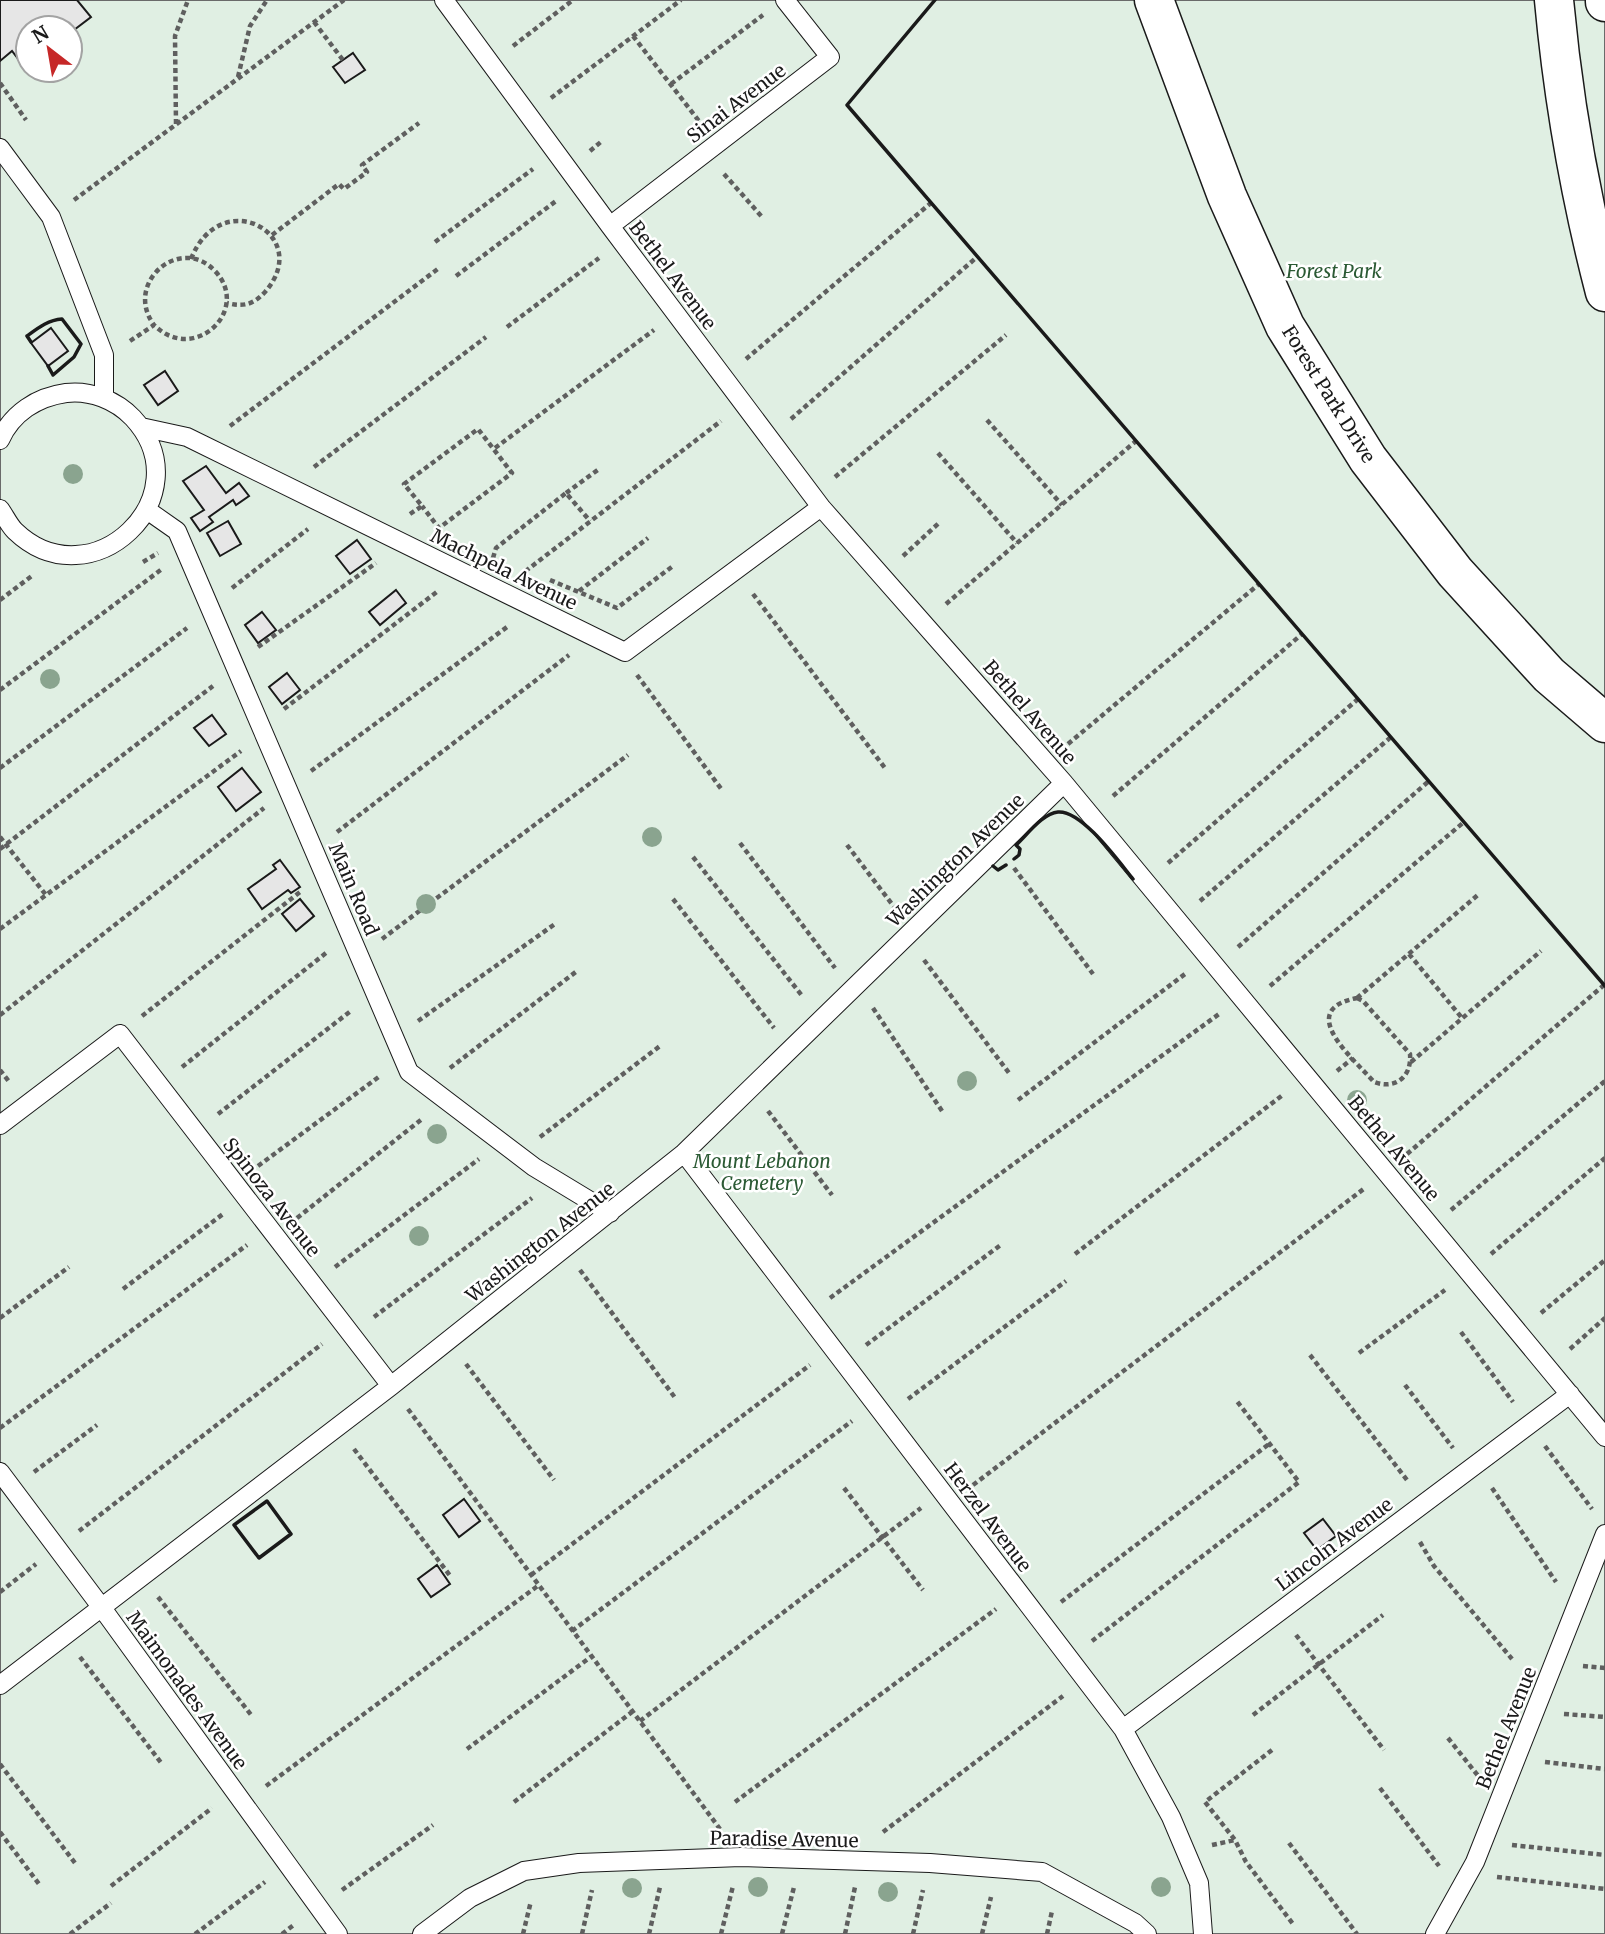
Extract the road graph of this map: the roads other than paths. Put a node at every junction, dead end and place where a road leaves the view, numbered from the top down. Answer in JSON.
{"nodes":[{"id":1,"x":444,"y":0,"type":"edge"},
{"id":2,"x":1154,"y":0,"type":"edge"},
{"id":3,"x":1554,"y":0,"type":"edge"},
{"id":4,"x":778,"y":4,"type":"edge"},
{"id":5,"x":0,"y":148,"type":"edge"},
{"id":6,"x":610,"y":226,"type":"junction"},
{"id":7,"x":1605,"y":292,"type":"edge"},
{"id":8,"x":104,"y":397,"type":"junction"},
{"id":9,"x":141,"y":427,"type":"junction"},
{"id":10,"x":0,"y":440,"type":"edge"},
{"id":11,"x":817,"y":501,"type":"junction"},
{"id":12,"x":0,"y":509,"type":"edge"},
{"id":13,"x":147,"y":510,"type":"junction"},
{"id":14,"x":1605,"y":723,"type":"edge"},
{"id":15,"x":1064,"y":783,"type":"junction"},
{"id":16,"x":0,"y":1125,"type":"edge"},
{"id":17,"x":684,"y":1153,"type":"junction"},
{"id":18,"x":610,"y":1213,"type":"junction"},
{"id":19,"x":391,"y":1386,"type":"junction"},
{"id":20,"x":1570,"y":1394,"type":"junction"},
{"id":21,"x":1605,"y":1437,"type":"edge"},
{"id":22,"x":0,"y":1472,"type":"edge"},
{"id":23,"x":1605,"y":1534,"type":"edge"},
{"id":24,"x":102,"y":1608,"type":"junction"},
{"id":25,"x":0,"y":1685,"type":"edge"},
{"id":26,"x":1123,"y":1729,"type":"junction"},
{"id":27,"x":338,"y":1934,"type":"edge"},
{"id":28,"x":422,"y":1934,"type":"edge"},
{"id":29,"x":1147,"y":1934,"type":"edge"},
{"id":30,"x":1203,"y":1934,"type":"edge"},
{"id":31,"x":1435,"y":1934,"type":"edge"}],
"edges":[{"from":1,"to":6,"type":"lane","name":"Bethel Avenue"},
{"from":2,"to":14,"type":"main road","name":"Forest Park Drive"},
{"from":3,"to":7,"type":"main road"},
{"from":4,"to":6,"type":"lane","name":"Sinai Avenue"},
{"from":5,"to":8,"type":"lane"},
{"from":6,"to":11,"type":"lane","name":"Bethel Avenue"},
{"from":8,"to":9,"type":"lane"},
{"from":8,"to":10,"type":"lane"},
{"from":9,"to":11,"type":"lane","name":"Machpela Avenue"},
{"from":9,"to":13,"type":"lane"},
{"from":11,"to":15,"type":"lane","name":"Bethel Avenue"},
{"from":12,"to":13,"type":"lane"},
{"from":13,"to":18,"type":"lane","name":"Main Road"},
{"from":15,"to":17,"type":"lane","name":"Washington Avenue"},
{"from":15,"to":20,"type":"lane","name":"Bethel Avenue"},
{"from":16,"to":19,"type":"lane","name":"Spinoza Avenue"},
{"from":17,"to":18,"type":"lane","name":"Washington Avenue"},
{"from":17,"to":26,"type":"lane","name":"Herzel Avenue"},
{"from":18,"to":19,"type":"lane","name":"Washington Avenue"},
{"from":19,"to":24,"type":"lane","name":"Washington Avenue"},
{"from":20,"to":21,"type":"lane","name":"Bethel Avenue"},
{"from":20,"to":26,"type":"lane","name":"Lincoln Avenue"},
{"from":22,"to":24,"type":"lane","name":"Maimonades Avenue"},
{"from":23,"to":31,"type":"lane","name":"Bethel Avenue"},
{"from":24,"to":25,"type":"lane","name":"Washington Avenue"},
{"from":24,"to":27,"type":"lane","name":"Maimonades Avenue"},
{"from":26,"to":30,"type":"lane","name":"Herzel Avenue"},
{"from":28,"to":29,"type":"lane","name":"Paradise Avenue"}]}
